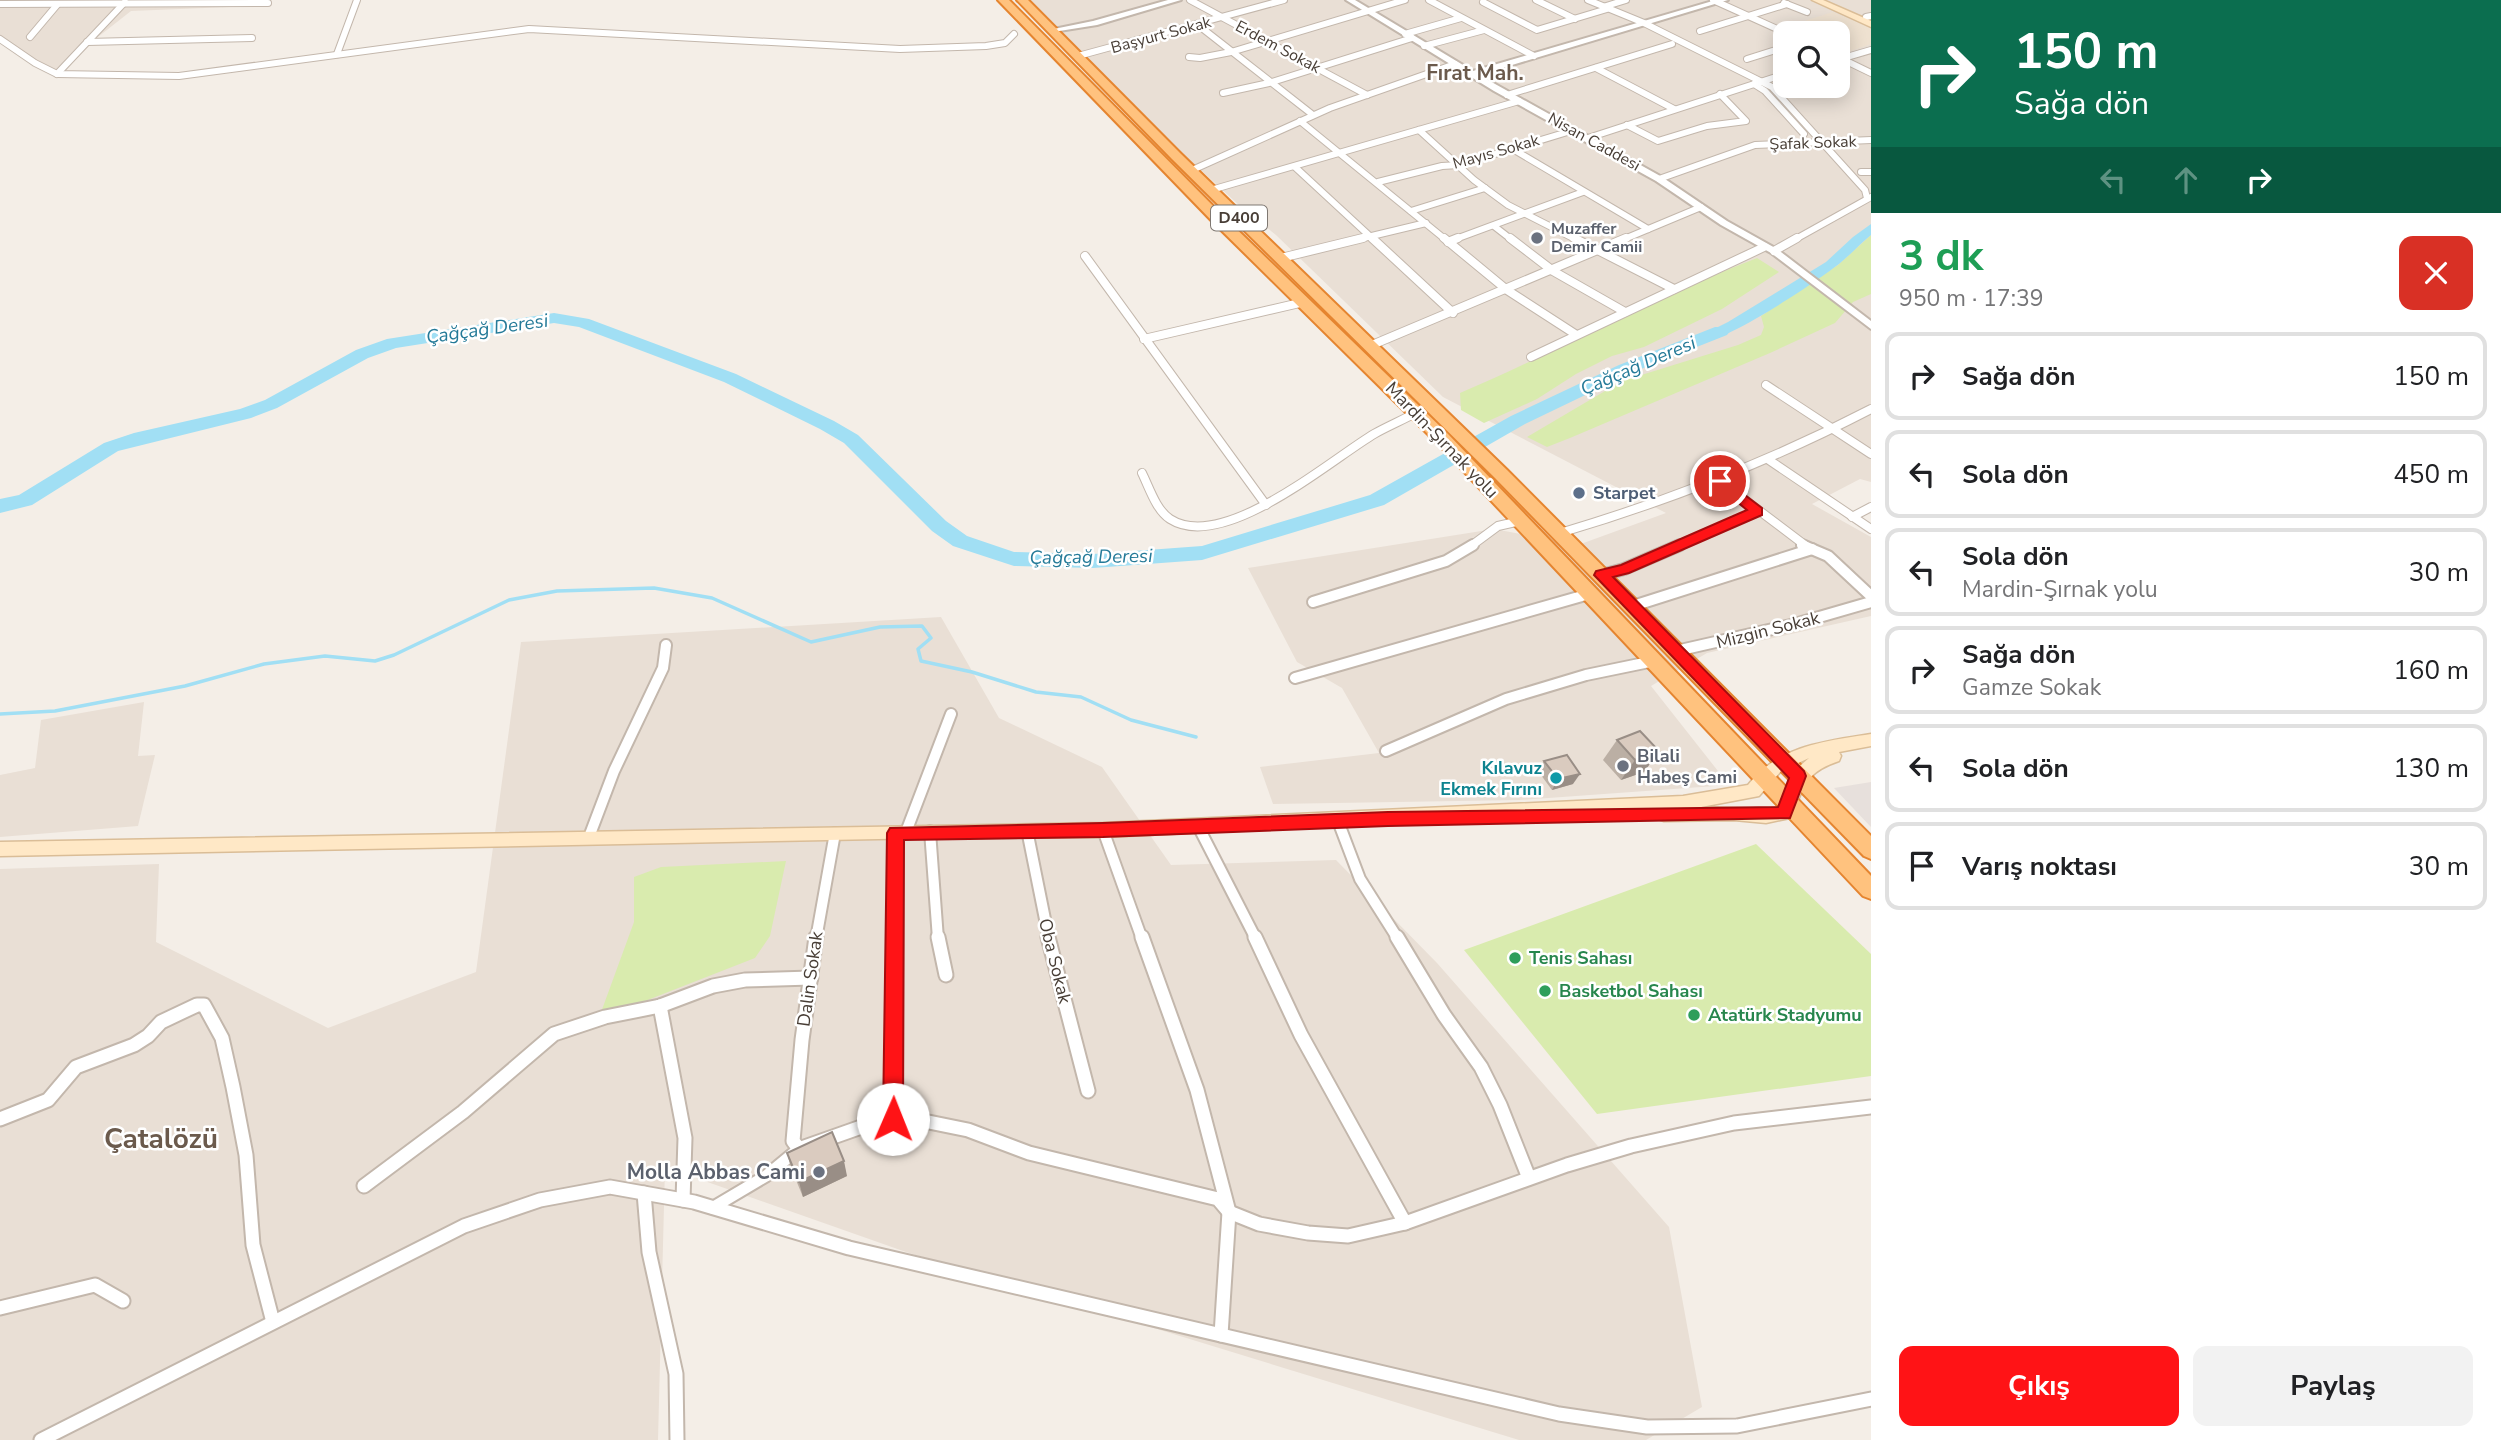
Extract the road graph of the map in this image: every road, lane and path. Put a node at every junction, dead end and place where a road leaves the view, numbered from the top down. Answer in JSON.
{"nodes":[{"id":1,"x":357,"y":0,"type":"edge"},
{"id":2,"x":1003,"y":0,"type":"edge"},
{"id":3,"x":1022,"y":0,"type":"edge"},
{"id":4,"x":1177,"y":0,"type":"edge"},
{"id":5,"x":1190,"y":0,"type":"edge"},
{"id":6,"x":1284,"y":0,"type":"edge"},
{"id":7,"x":1350,"y":0,"type":"edge"},
{"id":8,"x":1405,"y":0,"type":"edge"},
{"id":9,"x":1429,"y":0,"type":"edge"},
{"id":10,"x":1491,"y":0,"type":"edge"},
{"id":11,"x":1536,"y":0,"type":"edge"},
{"id":12,"x":1588,"y":0,"type":"edge"},
{"id":13,"x":1626,"y":0,"type":"edge"},
{"id":14,"x":1777,"y":0,"type":"edge"},
{"id":15,"x":1816,"y":0,"type":"edge"},
{"id":16,"x":1825,"y":0,"type":"edge"},
{"id":17,"x":1718,"y":1,"type":"edge"},
{"id":18,"x":125,"y":2,"type":"edge"},
{"id":19,"x":268,"y":3,"type":"dead end"},
{"id":20,"x":0,"y":4,"type":"edge"},
{"id":21,"x":1787,"y":4,"type":"junction"},
{"id":22,"x":57,"y":5,"type":"junction"},
{"id":23,"x":1605,"y":8,"type":"junction"},
{"id":24,"x":1366,"y":10,"type":"junction"},
{"id":25,"x":1807,"y":12,"type":"dead end"},
{"id":26,"x":1748,"y":16,"type":"junction"},
{"id":27,"x":1223,"y":18,"type":"junction"},
{"id":28,"x":1461,"y":18,"type":"junction"},
{"id":29,"x":1575,"y":19,"type":"junction"},
{"id":30,"x":1870,"y":19,"type":"edge"},
{"id":31,"x":1637,"y":23,"type":"junction"},
{"id":32,"x":1198,"y":25,"type":"junction"},
{"id":33,"x":1773,"y":27,"type":"edge"},
{"id":34,"x":1052,"y":30,"type":"junction"},
{"id":35,"x":1484,"y":30,"type":"junction"},
{"id":36,"x":1700,"y":31,"type":"dead end"},
{"id":37,"x":1014,"y":34,"type":"dead end"},
{"id":38,"x":1408,"y":36,"type":"junction"},
{"id":39,"x":30,"y":37,"type":"dead end"},
{"id":40,"x":0,"y":38,"type":"edge"},
{"id":41,"x":252,"y":38,"type":"dead end"},
{"id":42,"x":1267,"y":41,"type":"junction"},
{"id":43,"x":87,"y":42,"type":"junction"},
{"id":44,"x":1672,"y":44,"type":"junction"},
{"id":45,"x":1424,"y":46,"type":"junction"},
{"id":46,"x":1871,"y":50,"type":"edge"},
{"id":47,"x":1773,"y":51,"type":"edge"},
{"id":48,"x":1231,"y":52,"type":"junction"},
{"id":49,"x":337,"y":54,"type":"junction"},
{"id":50,"x":1078,"y":56,"type":"junction"},
{"id":51,"x":1534,"y":56,"type":"junction"},
{"id":52,"x":1189,"y":57,"type":"dead end"},
{"id":53,"x":1850,"y":57,"type":"edge"},
{"id":54,"x":1747,"y":59,"type":"dead end"},
{"id":55,"x":1455,"y":64,"type":"junction"},
{"id":56,"x":1850,"y":64,"type":"edge"},
{"id":57,"x":1317,"y":67,"type":"junction"},
{"id":58,"x":1596,"y":68,"type":"junction"},
{"id":59,"x":1871,"y":73,"type":"edge"},
{"id":60,"x":57,"y":74,"type":"junction"},
{"id":61,"x":1472,"y":74,"type":"junction"},
{"id":62,"x":1773,"y":81,"type":"edge"},
{"id":63,"x":1269,"y":83,"type":"junction"},
{"id":64,"x":1753,"y":83,"type":"junction"},
{"id":65,"x":1763,"y":85,"type":"junction"},
{"id":66,"x":1223,"y":93,"type":"dead end"},
{"id":67,"x":1720,"y":94,"type":"junction"},
{"id":68,"x":1367,"y":95,"type":"junction"},
{"id":69,"x":1507,"y":95,"type":"junction"},
{"id":70,"x":1519,"y":101,"type":"junction"},
{"id":71,"x":1674,"y":109,"type":"junction"},
{"id":72,"x":1313,"y":115,"type":"junction"},
{"id":73,"x":1300,"y":121,"type":"junction"},
{"id":74,"x":1627,"y":125,"type":"junction"},
{"id":75,"x":1419,"y":130,"type":"junction"},
{"id":76,"x":1574,"y":130,"type":"junction"},
{"id":77,"x":1588,"y":138,"type":"junction"},
{"id":78,"x":1871,"y":139,"type":"edge"},
{"id":79,"x":1812,"y":142,"type":"junction"},
{"id":80,"x":1821,"y":142,"type":"junction"},
{"id":81,"x":1511,"y":148,"type":"junction"},
{"id":82,"x":1343,"y":153,"type":"junction"},
{"id":83,"x":1459,"y":165,"type":"junction"},
{"id":84,"x":1295,"y":167,"type":"junction"},
{"id":85,"x":1190,"y":170,"type":"junction"},
{"id":86,"x":1861,"y":172,"type":"dead end"},
{"id":87,"x":1871,"y":172,"type":"edge"},
{"id":88,"x":1659,"y":179,"type":"junction"},
{"id":89,"x":1377,"y":182,"type":"junction"},
{"id":90,"x":1485,"y":188,"type":"junction"},
{"id":91,"x":1211,"y":190,"type":"junction"},
{"id":92,"x":1583,"y":192,"type":"junction"},
{"id":93,"x":1869,"y":198,"type":"edge"},
{"id":94,"x":1701,"y":207,"type":"junction"},
{"id":95,"x":1411,"y":211,"type":"junction"},
{"id":96,"x":1525,"y":215,"type":"junction"},
{"id":97,"x":1426,"y":223,"type":"junction"},
{"id":98,"x":1494,"y":226,"type":"junction"},
{"id":99,"x":1648,"y":229,"type":"junction"},
{"id":100,"x":1368,"y":235,"type":"junction"},
{"id":101,"x":1448,"y":242,"type":"junction"},
{"id":102,"x":1764,"y":247,"type":"junction"},
{"id":103,"x":1595,"y":251,"type":"junction"},
{"id":104,"x":1774,"y":251,"type":"junction"},
{"id":105,"x":1085,"y":256,"type":"dead end"},
{"id":106,"x":1281,"y":258,"type":"junction"},
{"id":107,"x":1553,"y":271,"type":"junction"},
{"id":108,"x":1674,"y":289,"type":"junction"},
{"id":109,"x":1507,"y":290,"type":"junction"},
{"id":110,"x":1304,"y":302,"type":"junction"},
{"id":111,"x":1625,"y":312,"type":"junction"},
{"id":112,"x":1452,"y":313,"type":"junction"},
{"id":113,"x":1871,"y":326,"type":"edge"},
{"id":114,"x":1575,"y":334,"type":"junction"},
{"id":115,"x":1144,"y":339,"type":"junction"},
{"id":116,"x":1372,"y":345,"type":"junction"},
{"id":117,"x":1531,"y":357,"type":"dead end"},
{"id":118,"x":1766,"y":385,"type":"dead end"},
{"id":119,"x":1871,"y":409,"type":"edge"},
{"id":120,"x":1417,"y":412,"type":"junction"},
{"id":121,"x":1833,"y":429,"type":"junction"},
{"id":122,"x":1871,"y":454,"type":"edge"},
{"id":123,"x":1769,"y":460,"type":"junction"},
{"id":124,"x":1142,"y":473,"type":"dead end"},
{"id":125,"x":1720,"y":481,"type":"junction"},
{"id":126,"x":1266,"y":505,"type":"junction"},
{"id":127,"x":1871,"y":507,"type":"edge"},
{"id":128,"x":1758,"y":511,"type":"junction"},
{"id":129,"x":1852,"y":517,"type":"junction"},
{"id":130,"x":1520,"y":521,"type":"junction"},
{"id":131,"x":1871,"y":529,"type":"edge"},
{"id":132,"x":1560,"y":533,"type":"junction"},
{"id":133,"x":1812,"y":549,"type":"junction"},
{"id":134,"x":1602,"y":575,"type":"junction"},
{"id":135,"x":1589,"y":594,"type":"junction"},
{"id":136,"x":1871,"y":596,"type":"edge"},
{"id":137,"x":1313,"y":602,"type":"dead end"},
{"id":138,"x":1871,"y":602,"type":"edge"},
{"id":139,"x":1633,"y":606,"type":"junction"},
{"id":140,"x":666,"y":645,"type":"dead end"},
{"id":141,"x":1676,"y":651,"type":"junction"},
{"id":142,"x":1654,"y":661,"type":"junction"},
{"id":143,"x":1295,"y":678,"type":"dead end"},
{"id":144,"x":951,"y":714,"type":"dead end"},
{"id":145,"x":1871,"y":740,"type":"edge"},
{"id":146,"x":1871,"y":747,"type":"edge"},
{"id":147,"x":1387,"y":751,"type":"dead end"},
{"id":148,"x":1783,"y":760,"type":"junction"},
{"id":149,"x":1762,"y":775,"type":"junction"},
{"id":150,"x":1798,"y":776,"type":"junction"},
{"id":151,"x":1788,"y":804,"type":"junction"},
{"id":152,"x":1388,"y":819,"type":"junction"},
{"id":153,"x":1338,"y":821,"type":"junction"},
{"id":154,"x":1198,"y":826,"type":"junction"},
{"id":155,"x":1027,"y":830,"type":"junction"},
{"id":156,"x":1103,"y":830,"type":"junction"},
{"id":157,"x":930,"y":831,"type":"junction"},
{"id":158,"x":901,"y":832,"type":"junction"},
{"id":159,"x":835,"y":833,"type":"junction"},
{"id":160,"x":589,"y":837,"type":"junction"},
{"id":161,"x":0,"y":849,"type":"edge"},
{"id":162,"x":1871,"y":850,"type":"edge"},
{"id":163,"x":1871,"y":890,"type":"edge"},
{"id":164,"x":946,"y":975,"type":"dead end"},
{"id":165,"x":811,"y":978,"type":"junction"},
{"id":166,"x":660,"y":1006,"type":"junction"},
{"id":167,"x":1088,"y":1091,"type":"dead end"},
{"id":168,"x":1871,"y":1107,"type":"edge"},
{"id":169,"x":0,"y":1119,"type":"edge"},
{"id":170,"x":893,"y":1119,"type":"junction"},
{"id":171,"x":799,"y":1149,"type":"junction"},
{"id":172,"x":1529,"y":1178,"type":"junction"},
{"id":173,"x":364,"y":1186,"type":"dead end"},
{"id":174,"x":644,"y":1193,"type":"junction"},
{"id":175,"x":683,"y":1200,"type":"junction"},
{"id":176,"x":712,"y":1208,"type":"junction"},
{"id":177,"x":1229,"y":1212,"type":"junction"},
{"id":178,"x":1405,"y":1223,"type":"junction"},
{"id":179,"x":123,"y":1301,"type":"dead end"},
{"id":180,"x":0,"y":1308,"type":"edge"},
{"id":181,"x":273,"y":1322,"type":"junction"},
{"id":182,"x":1221,"y":1335,"type":"junction"},
{"id":183,"x":1871,"y":1399,"type":"edge"},
{"id":184,"x":41,"y":1440,"type":"edge"},
{"id":185,"x":677,"y":1440,"type":"edge"}],
"edges":[{"from":1,"to":49,"type":"street"},
{"from":2,"to":110,"type":"highway","name":"Mardin-Şırnak yolu"},
{"from":3,"to":34,"type":"highway","name":"Mardin-Şırnak yolu","number":"D400"},
{"from":4,"to":34,"type":"street"},
{"from":5,"to":27,"type":"street","name":"Erdem Sokak"},
{"from":6,"to":27,"type":"street","name":"Başyurt Sokak"},
{"from":7,"to":24,"type":"street","name":"Nisan Caddesi"},
{"from":8,"to":24,"type":"street"},
{"from":9,"to":28,"type":"street"},
{"from":10,"to":29,"type":"street"},
{"from":11,"to":29,"type":"street"},
{"from":12,"to":23,"type":"street"},
{"from":13,"to":23,"type":"street"},
{"from":14,"to":21,"type":"street"},
{"from":15,"to":30,"type":"main road"},
{"from":16,"to":30,"type":"main road"},
{"from":17,"to":26,"type":"street"},
{"from":17,"to":31,"type":"street"},
{"from":18,"to":19,"type":"street"},
{"from":18,"to":22,"type":"street"},
{"from":18,"to":43,"type":"street"},
{"from":20,"to":22,"type":"street"},
{"from":21,"to":25,"type":"street"},
{"from":21,"to":26,"type":"street"},
{"from":22,"to":39,"type":"street"},
{"from":23,"to":29,"type":"street"},
{"from":23,"to":31,"type":"street"},
{"from":24,"to":38,"type":"street","name":"Nisan Caddesi"},
{"from":24,"to":42,"type":"street"},
{"from":26,"to":33,"type":"street"},
{"from":26,"to":36,"type":"street"},
{"from":27,"to":32,"type":"street","name":"Başyurt Sokak"},
{"from":27,"to":42,"type":"street","name":"Erdem Sokak"},
{"from":28,"to":35,"type":"street"},
{"from":28,"to":38,"type":"street"},
{"from":31,"to":44,"type":"street"},
{"from":31,"to":51,"type":"street"},
{"from":31,"to":65,"type":"street"},
{"from":32,"to":48,"type":"street"},
{"from":32,"to":50,"type":"street","name":"Başyurt Sokak"},
{"from":34,"to":50,"type":"highway","name":"Mardin-Şırnak yolu","number":"D400"},
{"from":35,"to":45,"type":"street"},
{"from":35,"to":51,"type":"street"},
{"from":37,"to":49,"type":"street"},
{"from":38,"to":45,"type":"street","name":"Nisan Caddesi"},
{"from":38,"to":57,"type":"street"},
{"from":40,"to":60,"type":"street"},
{"from":41,"to":43,"type":"street"},
{"from":42,"to":48,"type":"street"},
{"from":42,"to":57,"type":"street","name":"Erdem Sokak"},
{"from":43,"to":60,"type":"street"},
{"from":44,"to":58,"type":"street"},
{"from":44,"to":64,"type":"street"},
{"from":45,"to":55,"type":"street","name":"Nisan Caddesi"},
{"from":46,"to":53,"type":"street"},
{"from":47,"to":54,"type":"street"},
{"from":48,"to":52,"type":"street"},
{"from":48,"to":63,"type":"street"},
{"from":49,"to":60,"type":"street"},
{"from":50,"to":85,"type":"highway","name":"Mardin-Şırnak yolu","number":"D400"},
{"from":51,"to":61,"type":"street"},
{"from":55,"to":61,"type":"street","name":"Nisan Caddesi"},
{"from":55,"to":68,"type":"street"},
{"from":56,"to":59,"type":"street"},
{"from":57,"to":63,"type":"street"},
{"from":57,"to":68,"type":"street","name":"Erdem Sokak"},
{"from":58,"to":69,"type":"street"},
{"from":58,"to":71,"type":"street"},
{"from":61,"to":69,"type":"street","name":"Nisan Caddesi"},
{"from":62,"to":65,"type":"street"},
{"from":63,"to":66,"type":"street"},
{"from":63,"to":72,"type":"street"},
{"from":64,"to":65,"type":"street"},
{"from":64,"to":67,"type":"street"},
{"from":65,"to":79,"type":"street"},
{"from":65,"to":80,"type":"street"},
{"from":67,"to":71,"type":"street"},
{"from":67,"to":74,"type":"street"},
{"from":68,"to":72,"type":"street"},
{"from":69,"to":70,"type":"street","name":"Nisan Caddesi"},
{"from":70,"to":75,"type":"street"},
{"from":70,"to":76,"type":"street","name":"Nisan Caddesi"},
{"from":71,"to":74,"type":"street"},
{"from":72,"to":73,"type":"street"},
{"from":73,"to":82,"type":"street"},
{"from":73,"to":85,"type":"street"},
{"from":74,"to":77,"type":"street"},
{"from":75,"to":82,"type":"street"},
{"from":75,"to":83,"type":"street"},
{"from":76,"to":77,"type":"street","name":"Nisan Caddesi"},
{"from":76,"to":81,"type":"street","name":"Mayıs Sokak"},
{"from":77,"to":88,"type":"street","name":"Nisan Caddesi"},
{"from":78,"to":80,"type":"street","name":"Şafak Sokak"},
{"from":79,"to":80,"type":"street","name":"Şafak Sokak"},
{"from":79,"to":88,"type":"street","name":"Şafak Sokak"},
{"from":79,"to":93,"type":"street"},
{"from":80,"to":93,"type":"street"},
{"from":81,"to":83,"type":"street","name":"Mayıs Sokak"},
{"from":81,"to":92,"type":"street"},
{"from":82,"to":84,"type":"street"},
{"from":82,"to":89,"type":"street"},
{"from":83,"to":89,"type":"street","name":"Mayıs Sokak"},
{"from":83,"to":90,"type":"street"},
{"from":84,"to":91,"type":"street"},
{"from":84,"to":100,"type":"street"},
{"from":85,"to":91,"type":"highway","name":"Mardin-Şırnak yolu","number":"D400"},
{"from":86,"to":87,"type":"street"},
{"from":88,"to":94,"type":"street","name":"Nisan Caddesi"},
{"from":89,"to":95,"type":"street"},
{"from":90,"to":95,"type":"street"},
{"from":90,"to":96,"type":"street"},
{"from":91,"to":106,"type":"highway","name":"Mardin-Şırnak yolu","number":"D400"},
{"from":92,"to":96,"type":"street"},
{"from":92,"to":99,"type":"street"},
{"from":93,"to":104,"type":"street"},
{"from":94,"to":99,"type":"street"},
{"from":94,"to":102,"type":"street","name":"Nisan Caddesi"},
{"from":95,"to":97,"type":"street"},
{"from":96,"to":98,"type":"street"},
{"from":96,"to":103,"type":"street"},
{"from":97,"to":100,"type":"street"},
{"from":97,"to":101,"type":"street"},
{"from":98,"to":101,"type":"street"},
{"from":98,"to":107,"type":"street"},
{"from":99,"to":103,"type":"street"},
{"from":100,"to":106,"type":"street"},
{"from":100,"to":112,"type":"street"},
{"from":101,"to":109,"type":"street"},
{"from":102,"to":104,"type":"street","name":"Nisan Caddesi"},
{"from":102,"to":108,"type":"street"},
{"from":103,"to":107,"type":"street"},
{"from":103,"to":108,"type":"street"},
{"from":104,"to":113,"type":"street","name":"Nisan Caddesi"},
{"from":105,"to":115,"type":"street"},
{"from":106,"to":116,"type":"highway","name":"Mardin-Şırnak yolu","number":"D400"},
{"from":107,"to":109,"type":"street"},
{"from":107,"to":111,"type":"street"},
{"from":108,"to":111,"type":"street"},
{"from":109,"to":112,"type":"street"},
{"from":109,"to":114,"type":"street"},
{"from":110,"to":115,"type":"street"},
{"from":110,"to":120,"type":"highway","name":"Mardin-Şırnak yolu"},
{"from":111,"to":114,"type":"street"},
{"from":112,"to":116,"type":"street"},
{"from":114,"to":117,"type":"street"},
{"from":115,"to":126,"type":"street"},
{"from":116,"to":132,"type":"highway","name":"Mardin-Şırnak yolu","number":"D400"},
{"from":118,"to":121,"type":"street"},
{"from":119,"to":121,"type":"street"},
{"from":120,"to":126,"type":"street"},
{"from":120,"to":130,"type":"highway","name":"Mardin-Şırnak yolu"},
{"from":121,"to":122,"type":"street"},
{"from":121,"to":123,"type":"street"},
{"from":123,"to":125,"type":"street"},
{"from":123,"to":129,"type":"street"},
{"from":124,"to":126,"type":"street"},
{"from":125,"to":128,"type":"street"},
{"from":125,"to":132,"type":"street"},
{"from":127,"to":129,"type":"street"},
{"from":128,"to":133,"type":"street"},
{"from":128,"to":134,"type":"street"},
{"from":129,"to":131,"type":"street"},
{"from":130,"to":135,"type":"highway","name":"Mardin-Şırnak yolu"},
{"from":130,"to":137,"type":"street"},
{"from":132,"to":134,"type":"highway","name":"Mardin-Şırnak yolu"},
{"from":133,"to":136,"type":"street"},
{"from":133,"to":139,"type":"street"},
{"from":134,"to":139,"type":"highway","name":"Mardin-Şırnak yolu"},
{"from":135,"to":142,"type":"highway","name":"Mardin-Şırnak yolu"},
{"from":135,"to":143,"type":"street"},
{"from":138,"to":141,"type":"street","name":"Mizgin Sokak"},
{"from":139,"to":141,"type":"highway","name":"Mardin-Şırnak yolu"},
{"from":140,"to":160,"type":"street"},
{"from":141,"to":148,"type":"highway","name":"Mardin-Şırnak yolu"},
{"from":142,"to":147,"type":"street"},
{"from":142,"to":149,"type":"highway","name":"Mardin-Şırnak yolu"},
{"from":144,"to":158,"type":"street"},
{"from":145,"to":148,"type":"main road"},
{"from":146,"to":150,"type":"main road"},
{"from":148,"to":149,"type":"main road"},
{"from":148,"to":150,"type":"highway","name":"Mardin-Şırnak yolu"},
{"from":149,"to":151,"type":"highway","name":"Mardin-Şırnak yolu"},
{"from":149,"to":152,"type":"main road"},
{"from":150,"to":151,"type":"main road"},
{"from":150,"to":162,"type":"highway","name":"Mardin-Şırnak yolu"},
{"from":151,"to":152,"type":"main road"},
{"from":151,"to":163,"type":"highway","name":"Mardin-Şırnak yolu"},
{"from":152,"to":153,"type":"main road"},
{"from":153,"to":154,"type":"main road"},
{"from":153,"to":172,"type":"street"},
{"from":154,"to":156,"type":"main road"},
{"from":154,"to":178,"type":"street"},
{"from":155,"to":156,"type":"main road"},
{"from":155,"to":157,"type":"main road"},
{"from":155,"to":167,"type":"street","name":"Oba Sokak"},
{"from":156,"to":177,"type":"street"},
{"from":157,"to":158,"type":"main road"},
{"from":157,"to":164,"type":"street"},
{"from":158,"to":159,"type":"main road"},
{"from":158,"to":170,"type":"street"},
{"from":159,"to":160,"type":"main road"},
{"from":159,"to":165,"type":"street","name":"Dalin Sokak"},
{"from":160,"to":161,"type":"main road"},
{"from":165,"to":166,"type":"street"},
{"from":165,"to":171,"type":"street","name":"Dalin Sokak"},
{"from":166,"to":173,"type":"street"},
{"from":166,"to":175,"type":"street"},
{"from":168,"to":172,"type":"street"},
{"from":169,"to":181,"type":"street"},
{"from":170,"to":171,"type":"street"},
{"from":170,"to":177,"type":"street"},
{"from":171,"to":176,"type":"street"},
{"from":172,"to":178,"type":"street"},
{"from":174,"to":175,"type":"street"},
{"from":174,"to":181,"type":"street"},
{"from":174,"to":185,"type":"street"},
{"from":175,"to":176,"type":"street"},
{"from":176,"to":182,"type":"street"},
{"from":177,"to":178,"type":"street"},
{"from":177,"to":182,"type":"street"},
{"from":179,"to":180,"type":"street"},
{"from":181,"to":184,"type":"street"},
{"from":182,"to":183,"type":"street"}]}
